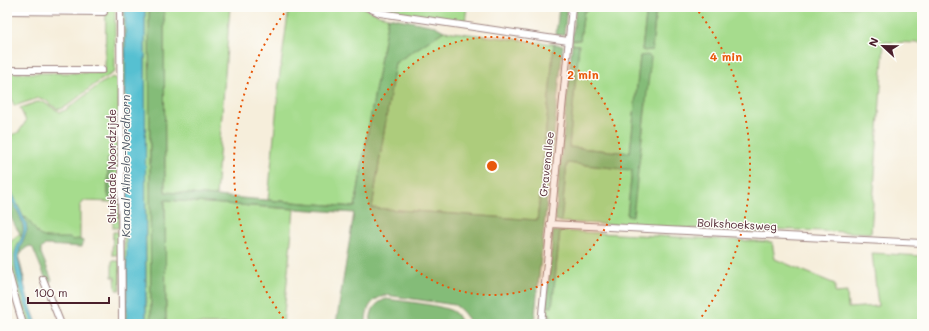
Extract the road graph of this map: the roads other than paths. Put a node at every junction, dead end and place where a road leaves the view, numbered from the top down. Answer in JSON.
{"nodes":[{"id":1,"x":120,"y":7,"type":"edge"},
{"id":2,"x":367,"y":7,"type":"edge"},
{"id":3,"x":572,"y":7,"type":"edge"},
{"id":4,"x":7,"y":11,"type":"edge"},
{"id":5,"x":104,"y":12,"type":"dead end"},
{"id":6,"x":568,"y":41,"type":"junction"},
{"id":7,"x":7,"y":70,"type":"edge"},
{"id":8,"x":102,"y":70,"type":"dead end"},
{"id":9,"x":550,"y":224,"type":"junction"},
{"id":10,"x":922,"y":243,"type":"edge"},
{"id":11,"x":7,"y":267,"type":"edge"},
{"id":12,"x":43,"y":279,"type":"dead end"},
{"id":13,"x":24,"y":324,"type":"edge"},
{"id":14,"x":61,"y":324,"type":"edge"},
{"id":15,"x":122,"y":324,"type":"edge"},
{"id":16,"x":541,"y":324,"type":"edge"}],
"edges":[{"from":1,"to":15,"type":"street","name":"Sluiskade Noordzijde"},
{"from":2,"to":6,"type":"street"},
{"from":3,"to":6,"type":"street","name":"Gravenallee"},
{"from":4,"to":5,"type":"street"},
{"from":6,"to":9,"type":"street","name":"Gravenallee"},
{"from":7,"to":8,"type":"street"},
{"from":9,"to":10,"type":"street","name":"Bolkshoeksweg"},
{"from":9,"to":16,"type":"street","name":"Gravenallee"},
{"from":11,"to":13,"type":"street"},
{"from":12,"to":14,"type":"street"}]}
